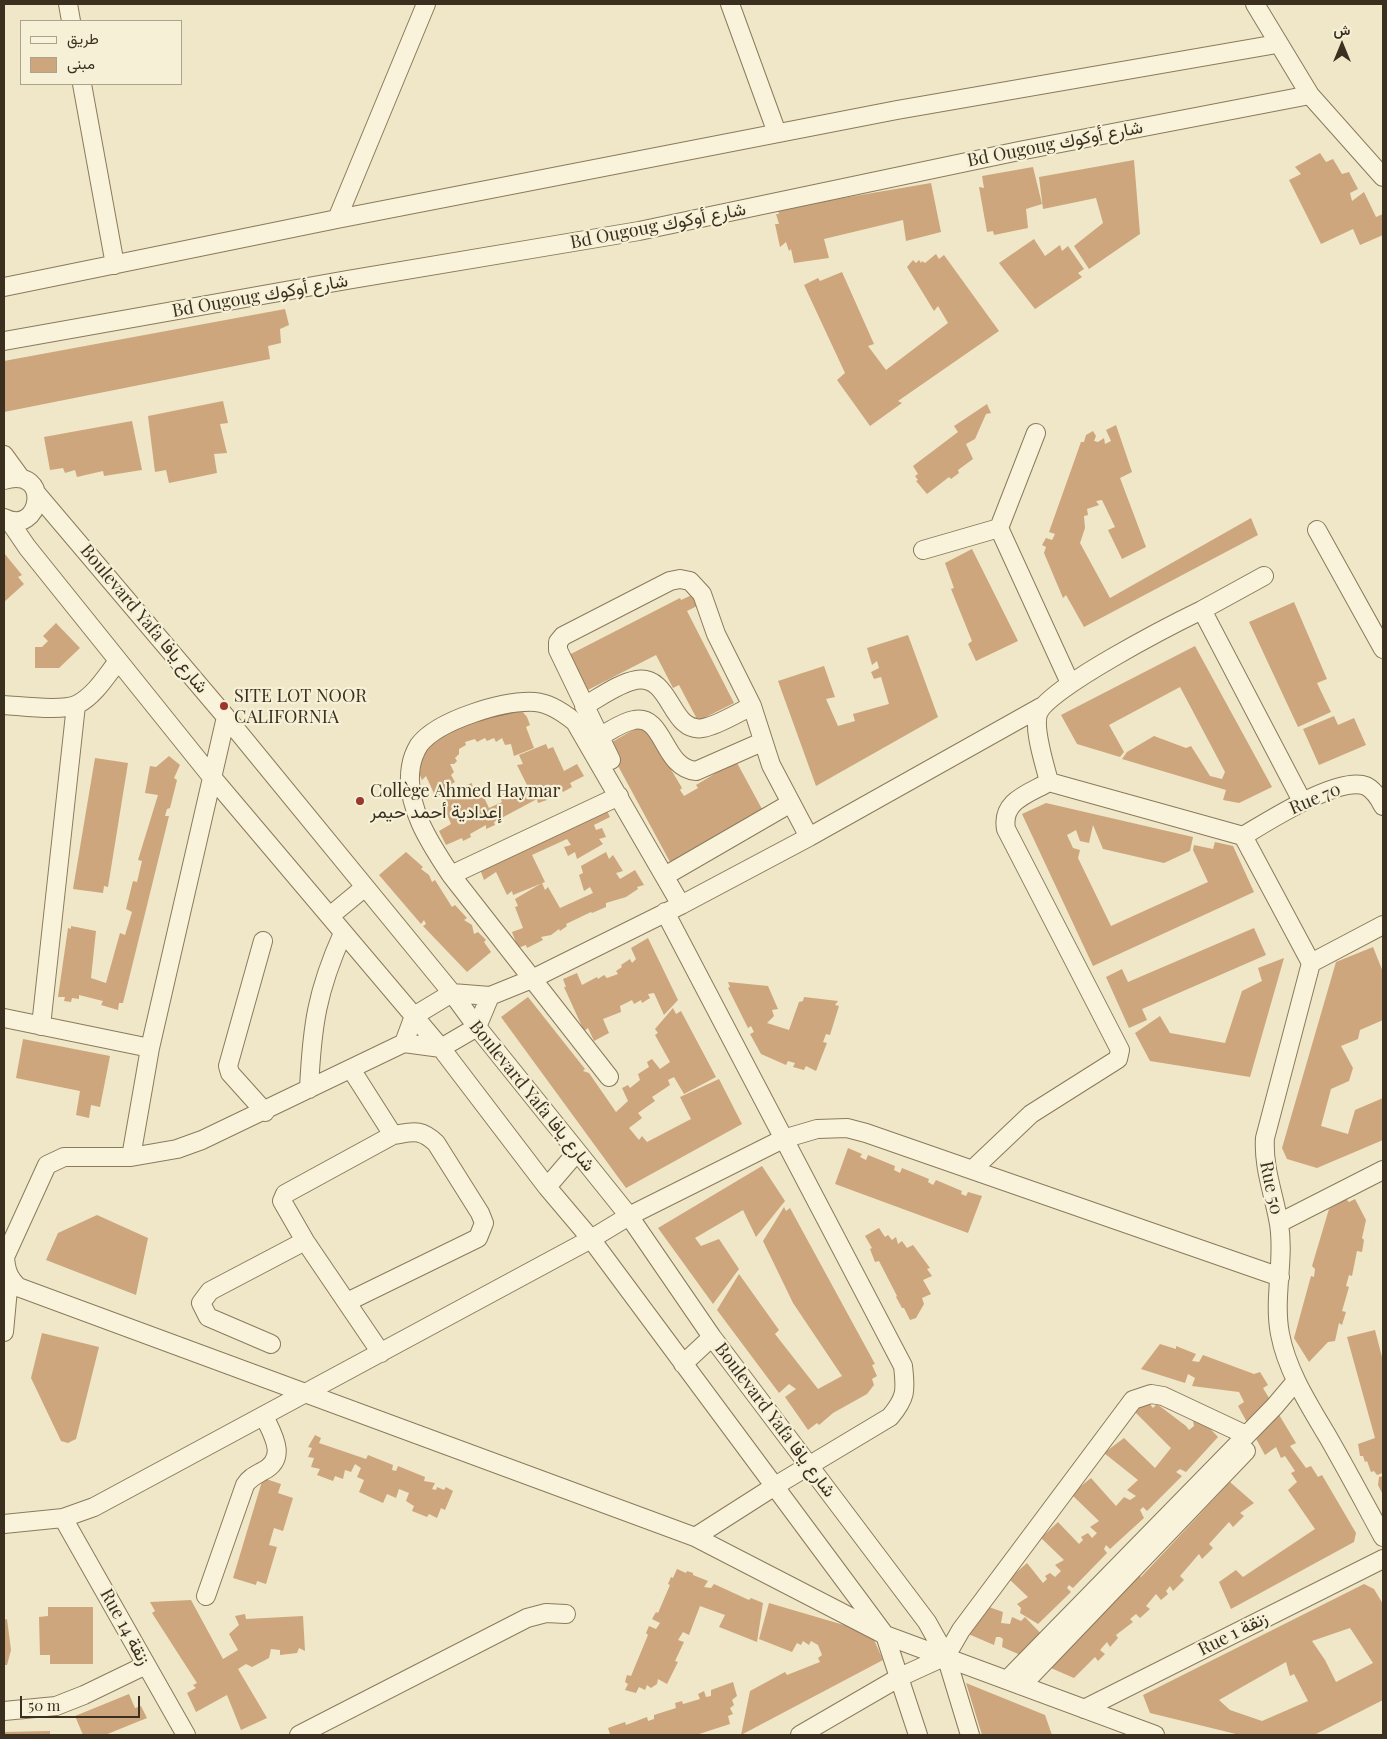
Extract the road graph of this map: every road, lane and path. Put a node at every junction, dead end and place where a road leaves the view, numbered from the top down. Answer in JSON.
{"nodes":[{"id":1,"x":68,"y":4,"type":"edge"},
{"id":2,"x":426,"y":4,"type":"edge"},
{"id":3,"x":730,"y":4,"type":"edge"},
{"id":4,"x":1255,"y":4,"type":"edge"},
{"id":5,"x":71,"y":20,"type":"edge"},
{"id":6,"x":1277,"y":44,"type":"junction"},
{"id":7,"x":82,"y":85,"type":"edge"},
{"id":8,"x":1310,"y":96,"type":"junction"},
{"id":9,"x":777,"y":134,"type":"junction"},
{"id":10,"x":1383,"y":178,"type":"edge"},
{"id":11,"x":337,"y":219,"type":"junction"},
{"id":12,"x":115,"y":264,"type":"junction"},
{"id":13,"x":4,"y":287,"type":"edge"},
{"id":14,"x":4,"y":341,"type":"edge"},
{"id":15,"x":1036,"y":433,"type":"dead end"},
{"id":16,"x":4,"y":456,"type":"edge"},
{"id":17,"x":12,"y":479,"type":"edge"},
{"id":18,"x":37,"y":494,"type":"junction"},
{"id":19,"x":7,"y":520,"type":"edge"},
{"id":20,"x":998,"y":528,"type":"junction"},
{"id":21,"x":1317,"y":530,"type":"dead end"},
{"id":22,"x":923,"y":550,"type":"dead end"},
{"id":23,"x":1264,"y":576,"type":"dead end"},
{"id":24,"x":1202,"y":610,"type":"junction"},
{"id":25,"x":1383,"y":649,"type":"edge"},
{"id":26,"x":118,"y":661,"type":"junction"},
{"id":27,"x":1070,"y":683,"type":"junction"},
{"id":28,"x":4,"y":705,"type":"edge"},
{"id":29,"x":76,"y":705,"type":"junction"},
{"id":30,"x":584,"y":706,"type":"junction"},
{"id":31,"x":752,"y":706,"type":"junction"},
{"id":32,"x":1041,"y":708,"type":"junction"},
{"id":33,"x":226,"y":716,"type":"junction"},
{"id":34,"x":599,"y":737,"type":"junction"},
{"id":35,"x":762,"y":742,"type":"junction"},
{"id":36,"x":211,"y":776,"type":"junction"},
{"id":37,"x":1049,"y":782,"type":"junction"},
{"id":38,"x":619,"y":796,"type":"junction"},
{"id":39,"x":1302,"y":801,"type":"junction"},
{"id":40,"x":791,"y":803,"type":"junction"},
{"id":41,"x":1383,"y":806,"type":"edge"},
{"id":42,"x":1243,"y":836,"type":"junction"},
{"id":43,"x":809,"y":837,"type":"junction"},
{"id":44,"x":670,"y":873,"type":"junction"},
{"id":45,"x":451,"y":875,"type":"junction"},
{"id":46,"x":365,"y":887,"type":"junction"},
{"id":47,"x":683,"y":904,"type":"junction"},
{"id":48,"x":665,"y":912,"type":"junction"},
{"id":49,"x":330,"y":916,"type":"junction"},
{"id":50,"x":1382,"y":930,"type":"edge"},
{"id":51,"x":343,"y":933,"type":"junction"},
{"id":52,"x":262,"y":941,"type":"dead end"},
{"id":53,"x":1311,"y":963,"type":"junction"},
{"id":54,"x":532,"y":979,"type":"junction"},
{"id":55,"x":452,"y":993,"type":"junction"},
{"id":56,"x":490,"y":996,"type":"junction"},
{"id":57,"x":414,"y":1016,"type":"junction"},
{"id":58,"x":4,"y":1018,"type":"edge"},
{"id":59,"x":42,"y":1026,"type":"junction"},
{"id":60,"x":477,"y":1027,"type":"junction"},
{"id":61,"x":404,"y":1043,"type":"junction"},
{"id":62,"x":150,"y":1048,"type":"junction"},
{"id":63,"x":441,"y":1048,"type":"junction"},
{"id":64,"x":351,"y":1069,"type":"junction"},
{"id":65,"x":610,"y":1076,"type":"dead end"},
{"id":66,"x":309,"y":1089,"type":"junction"},
{"id":67,"x":265,"y":1112,"type":"junction"},
{"id":68,"x":393,"y":1135,"type":"junction"},
{"id":69,"x":783,"y":1139,"type":"junction"},
{"id":70,"x":577,"y":1152,"type":"junction"},
{"id":71,"x":131,"y":1157,"type":"junction"},
{"id":72,"x":972,"y":1170,"type":"junction"},
{"id":73,"x":1383,"y":1170,"type":"edge"},
{"id":74,"x":548,"y":1187,"type":"junction"},
{"id":75,"x":628,"y":1216,"type":"junction"},
{"id":76,"x":1279,"y":1223,"type":"junction"},
{"id":77,"x":591,"y":1239,"type":"junction"},
{"id":78,"x":305,"y":1241,"type":"junction"},
{"id":79,"x":1280,"y":1277,"type":"junction"},
{"id":80,"x":10,"y":1278,"type":"junction"},
{"id":81,"x":346,"y":1302,"type":"junction"},
{"id":82,"x":4,"y":1332,"type":"edge"},
{"id":83,"x":712,"y":1336,"type":"junction"},
{"id":84,"x":271,"y":1344,"type":"dead end"},
{"id":85,"x":381,"y":1353,"type":"junction"},
{"id":86,"x":683,"y":1364,"type":"junction"},
{"id":87,"x":1299,"y":1386,"type":"junction"},
{"id":88,"x":307,"y":1394,"type":"junction"},
{"id":89,"x":264,"y":1416,"type":"junction"},
{"id":90,"x":1246,"y":1435,"type":"junction"},
{"id":91,"x":810,"y":1465,"type":"junction"},
{"id":92,"x":775,"y":1486,"type":"junction"},
{"id":93,"x":63,"y":1518,"type":"junction"},
{"id":94,"x":4,"y":1524,"type":"edge"},
{"id":95,"x":695,"y":1537,"type":"junction"},
{"id":96,"x":1383,"y":1537,"type":"edge"},
{"id":97,"x":1383,"y":1559,"type":"edge"},
{"id":98,"x":206,"y":1596,"type":"dead end"},
{"id":99,"x":566,"y":1614,"type":"dead end"},
{"id":100,"x":884,"y":1635,"type":"junction"},
{"id":101,"x":946,"y":1656,"type":"junction"},
{"id":102,"x":146,"y":1666,"type":"junction"},
{"id":103,"x":900,"y":1677,"type":"junction"},
{"id":104,"x":1014,"y":1683,"type":"junction"},
{"id":105,"x":1084,"y":1709,"type":"junction"},
{"id":106,"x":4,"y":1711,"type":"edge"},
{"id":107,"x":186,"y":1735,"type":"edge"},
{"id":108,"x":299,"y":1735,"type":"edge"},
{"id":109,"x":800,"y":1735,"type":"edge"},
{"id":110,"x":918,"y":1735,"type":"edge"},
{"id":111,"x":970,"y":1735,"type":"edge"},
{"id":112,"x":1155,"y":1735,"type":"edge"}],
"edges":[{"from":1,"to":5,"type":"street"},
{"from":2,"to":11,"type":"street"},
{"from":3,"to":9,"type":"street"},
{"from":4,"to":6,"type":"street"},
{"from":6,"to":8,"type":"street"},
{"from":6,"to":9,"type":"street"},
{"from":7,"to":12,"type":"street"},
{"from":8,"to":10,"type":"street"},
{"from":8,"to":14,"type":"street","name":"Bd Ougoug شارع أوكوك"},
{"from":9,"to":11,"type":"street"},
{"from":11,"to":12,"type":"street"},
{"from":12,"to":13,"type":"street"},
{"from":15,"to":20,"type":"street"},
{"from":16,"to":17,"type":"street"},
{"from":17,"to":18,"type":"street","name":"Boulevard Yafa شارع يافا"},
{"from":18,"to":19,"type":"street"},
{"from":18,"to":33,"type":"street","name":"Boulevard Yafa شارع يافا"},
{"from":19,"to":26,"type":"street"},
{"from":20,"to":22,"type":"street"},
{"from":20,"to":27,"type":"street"},
{"from":21,"to":25,"type":"street"},
{"from":23,"to":24,"type":"street"},
{"from":24,"to":27,"type":"street"},
{"from":24,"to":39,"type":"street"},
{"from":26,"to":29,"type":"street"},
{"from":26,"to":36,"type":"street"},
{"from":27,"to":32,"type":"street"},
{"from":28,"to":29,"type":"street"},
{"from":29,"to":59,"type":"street"},
{"from":30,"to":31,"type":"street"},
{"from":30,"to":31,"type":"street"},
{"from":30,"to":34,"type":"street"},
{"from":31,"to":35,"type":"street"},
{"from":32,"to":37,"type":"street"},
{"from":32,"to":43,"type":"street"},
{"from":33,"to":36,"type":"street"},
{"from":33,"to":46,"type":"street","name":"Boulevard Yafa شارع يافا"},
{"from":34,"to":35,"type":"street"},
{"from":34,"to":44,"type":"street"},
{"from":35,"to":40,"type":"street"},
{"from":36,"to":49,"type":"street"},
{"from":36,"to":62,"type":"street"},
{"from":37,"to":42,"type":"street"},
{"from":37,"to":72,"type":"street"},
{"from":38,"to":45,"type":"street"},
{"from":38,"to":45,"type":"street"},
{"from":38,"to":47,"type":"street"},
{"from":39,"to":41,"type":"street","name":"Rue 70"},
{"from":39,"to":42,"type":"street","name":"Rue 70"},
{"from":40,"to":43,"type":"street"},
{"from":40,"to":44,"type":"street"},
{"from":42,"to":53,"type":"street"},
{"from":43,"to":47,"type":"street"},
{"from":44,"to":47,"type":"street"},
{"from":45,"to":54,"type":"street"},
{"from":46,"to":49,"type":"street"},
{"from":46,"to":55,"type":"street","name":"Boulevard Yafa شارع يافا"},
{"from":47,"to":48,"type":"street"},
{"from":48,"to":54,"type":"street"},
{"from":48,"to":69,"type":"street"},
{"from":49,"to":51,"type":"street"},
{"from":50,"to":53,"type":"street"},
{"from":51,"to":57,"type":"street"},
{"from":51,"to":66,"type":"street"},
{"from":52,"to":67,"type":"street"},
{"from":53,"to":76,"type":"street","name":"Rue 50"},
{"from":54,"to":56,"type":"street"},
{"from":54,"to":65,"type":"street"},
{"from":55,"to":56,"type":"street"},
{"from":55,"to":57,"type":"street"},
{"from":55,"to":60,"type":"street","name":"Boulevard Yafa شارع يافا"},
{"from":56,"to":60,"type":"street"},
{"from":57,"to":61,"type":"street"},
{"from":57,"to":63,"type":"street"},
{"from":58,"to":59,"type":"street"},
{"from":59,"to":62,"type":"street"},
{"from":60,"to":63,"type":"street"},
{"from":60,"to":70,"type":"street","name":"Boulevard Yafa شارع يافا"},
{"from":61,"to":63,"type":"street"},
{"from":61,"to":64,"type":"street"},
{"from":62,"to":71,"type":"street"},
{"from":63,"to":74,"type":"street"},
{"from":64,"to":66,"type":"street"},
{"from":64,"to":68,"type":"street"},
{"from":66,"to":67,"type":"street"},
{"from":67,"to":71,"type":"street"},
{"from":68,"to":78,"type":"street"},
{"from":68,"to":81,"type":"street"},
{"from":69,"to":72,"type":"street"},
{"from":69,"to":75,"type":"street"},
{"from":69,"to":91,"type":"street"},
{"from":70,"to":74,"type":"street"},
{"from":70,"to":75,"type":"street","name":"Boulevard Yafa شارع يافا"},
{"from":71,"to":80,"type":"street"},
{"from":72,"to":79,"type":"street"},
{"from":73,"to":76,"type":"street"},
{"from":74,"to":77,"type":"street"},
{"from":75,"to":77,"type":"street"},
{"from":75,"to":83,"type":"street","name":"Boulevard Yafa شارع يافا"},
{"from":76,"to":79,"type":"street","name":"Rue 50"},
{"from":77,"to":85,"type":"street"},
{"from":77,"to":86,"type":"street"},
{"from":78,"to":81,"type":"street"},
{"from":78,"to":84,"type":"street"},
{"from":79,"to":87,"type":"street","name":"Rue 50"},
{"from":80,"to":82,"type":"street"},
{"from":80,"to":88,"type":"street"},
{"from":81,"to":85,"type":"street"},
{"from":83,"to":86,"type":"street"},
{"from":83,"to":91,"type":"street","name":"Boulevard Yafa شارع يافا"},
{"from":85,"to":88,"type":"street"},
{"from":86,"to":92,"type":"street"},
{"from":87,"to":90,"type":"street"},
{"from":87,"to":96,"type":"street","name":"Rue 50"},
{"from":87,"to":104,"type":"street"},
{"from":88,"to":89,"type":"street"},
{"from":88,"to":95,"type":"street"},
{"from":89,"to":93,"type":"street"},
{"from":89,"to":98,"type":"street"},
{"from":90,"to":101,"type":"street"},
{"from":90,"to":104,"type":"street"},
{"from":91,"to":92,"type":"street"},
{"from":91,"to":101,"type":"street","name":"Boulevard Yafa شارع يافا"},
{"from":92,"to":95,"type":"street"},
{"from":92,"to":100,"type":"street"},
{"from":93,"to":94,"type":"street"},
{"from":93,"to":102,"type":"street","name":"Rue 14 زنقة"},
{"from":95,"to":100,"type":"street"},
{"from":97,"to":105,"type":"street","name":"Rue 1 زنقة"},
{"from":99,"to":108,"type":"street"},
{"from":100,"to":101,"type":"street"},
{"from":100,"to":103,"type":"street"},
{"from":101,"to":103,"type":"street"},
{"from":101,"to":104,"type":"street"},
{"from":101,"to":111,"type":"street","name":"Boulevard Yafa شارع يافا"},
{"from":102,"to":106,"type":"street"},
{"from":102,"to":107,"type":"street","name":"Rue 14 زنقة"},
{"from":103,"to":109,"type":"street"},
{"from":103,"to":110,"type":"street"},
{"from":104,"to":105,"type":"street"},
{"from":105,"to":112,"type":"street"}]}
